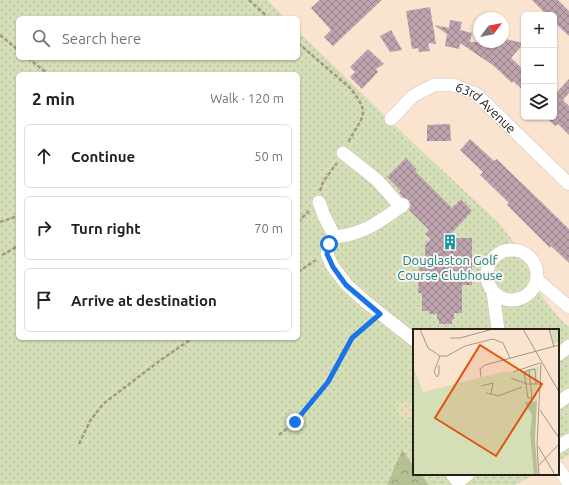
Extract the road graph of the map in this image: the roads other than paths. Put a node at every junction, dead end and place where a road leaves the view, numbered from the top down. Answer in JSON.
{"nodes":[{"id":1,"x":391,"y":119,"type":"dead end"},
{"id":2,"x":343,"y":154,"type":"road end"},
{"id":3,"x":569,"y":184,"type":"edge"},
{"id":4,"x":319,"y":202,"type":"road end"},
{"id":5,"x":335,"y":237,"type":"junction"},
{"id":6,"x":537,"y":280,"type":"junction"},
{"id":7,"x":493,"y":292,"type":"junction"},
{"id":8,"x":569,"y":307,"type":"edge"},
{"id":9,"x":498,"y":329,"type":"edge"},
{"id":10,"x":413,"y":339,"type":"edge"},
{"id":11,"x":569,"y":346,"type":"edge"},
{"id":12,"x":559,"y":354,"type":"edge"},
{"id":13,"x":569,"y":395,"type":"edge"},
{"id":14,"x":559,"y":402,"type":"edge"},
{"id":15,"x":569,"y":440,"type":"edge"},
{"id":16,"x":559,"y":446,"type":"edge"},
{"id":17,"x":559,"y":470,"type":"edge"},
{"id":18,"x":453,"y":475,"type":"edge"},
{"id":19,"x":467,"y":475,"type":"edge"},
{"id":20,"x":568,"y":484,"type":"edge"}],
"edges":[{"from":1,"to":3,"type":"street","name":"63rd Avenue"},
{"from":2,"to":5,"type":"street"},
{"from":4,"to":5,"type":"street"},
{"from":5,"to":10,"type":"street"},
{"from":6,"to":7,"type":"street"},
{"from":6,"to":7,"type":"street"},
{"from":6,"to":8,"type":"street"},
{"from":7,"to":9,"type":"street"},
{"from":11,"to":12,"type":"street"},
{"from":13,"to":14,"type":"street"},
{"from":15,"to":16,"type":"street"},
{"from":17,"to":20,"type":"street"},
{"from":18,"to":19,"type":"street"}]}
